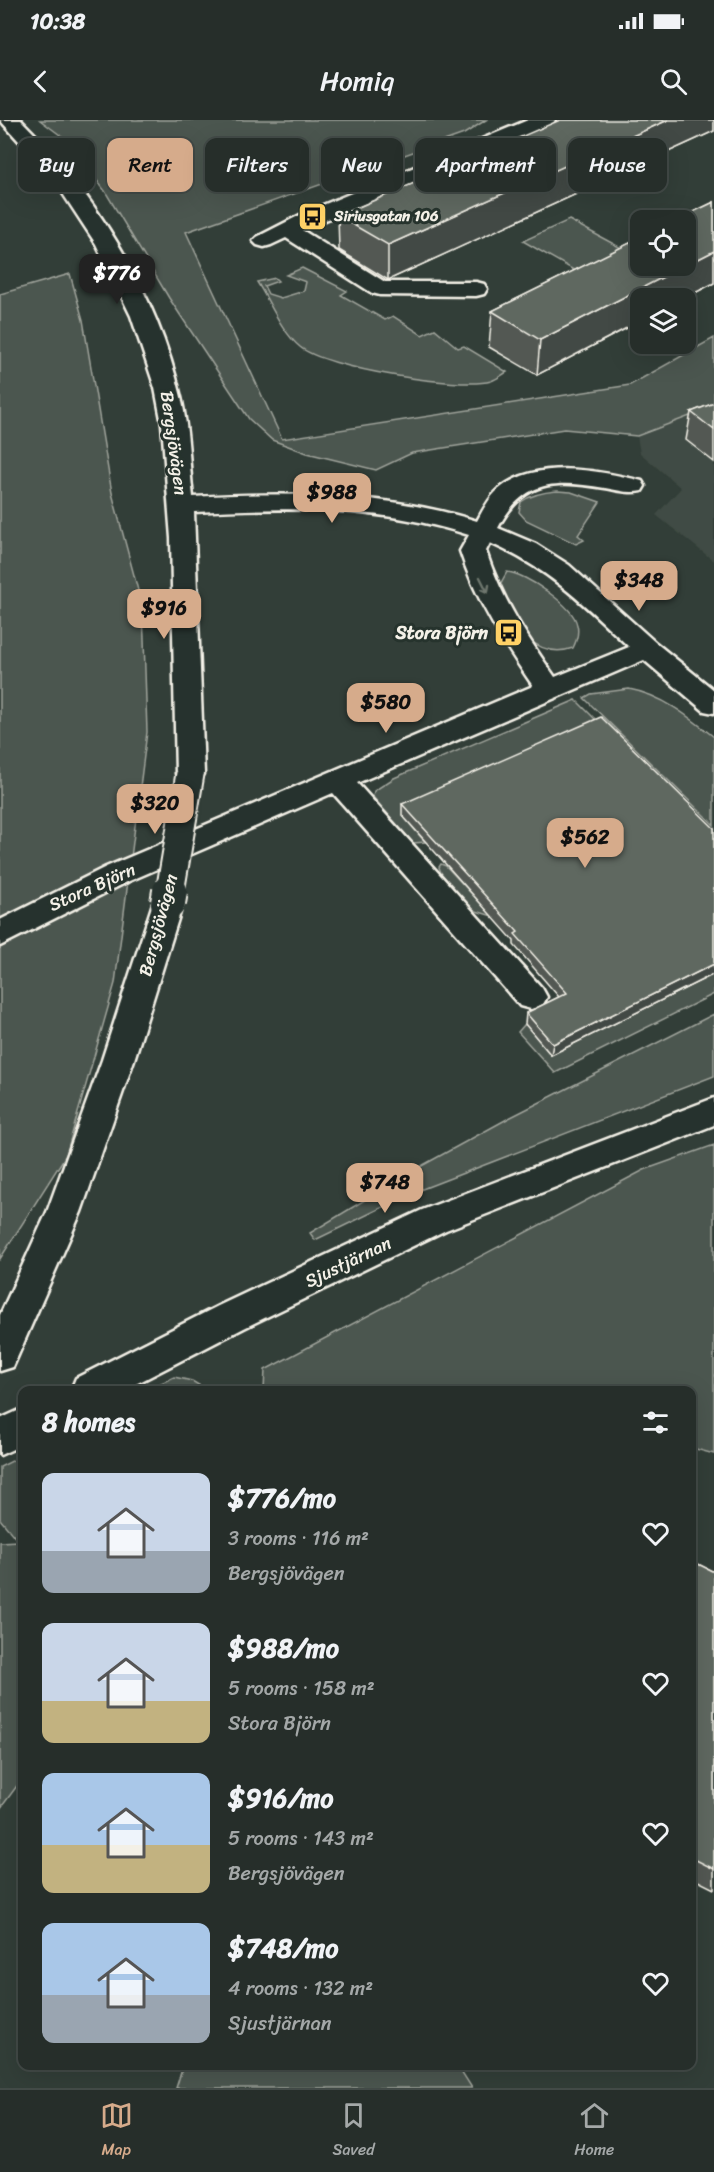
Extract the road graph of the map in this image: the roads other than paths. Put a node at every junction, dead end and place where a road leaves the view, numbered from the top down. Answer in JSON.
{"nodes":[{"id":1,"x":10,"y":120,"type":"edge"},
{"id":2,"x":545,"y":120,"type":"edge"},
{"id":3,"x":287,"y":229,"type":"junction"},
{"id":4,"x":264,"y":241,"type":"dead end"},
{"id":5,"x":476,"y":289,"type":"dead end"},
{"id":6,"x":633,"y":486,"type":"dead end"},
{"id":7,"x":182,"y":505,"type":"junction"},
{"id":8,"x":483,"y":531,"type":"junction"},
{"id":9,"x":646,"y":649,"type":"junction"},
{"id":10,"x":550,"y":690,"type":"junction"},
{"id":11,"x":714,"y":704,"type":"edge"},
{"id":12,"x":337,"y":779,"type":"junction"},
{"id":13,"x":0,"y":934,"type":"edge"},
{"id":14,"x":531,"y":997,"type":"dead end"},
{"id":15,"x":714,"y":1110,"type":"edge"},
{"id":16,"x":0,"y":1355,"type":"edge"},
{"id":17,"x":97,"y":1386,"type":"edge"},
{"id":18,"x":18,"y":1428,"type":"edge"},
{"id":19,"x":0,"y":1438,"type":"edge"}],
"edges":[{"from":1,"to":7,"type":"street","name":"Bergsjövägen"},
{"from":2,"to":3,"type":"street"},
{"from":3,"to":4,"type":"street"},
{"from":3,"to":5,"type":"street"},
{"from":6,"to":8,"type":"street"},
{"from":7,"to":8,"type":"street"},
{"from":7,"to":16,"type":"street","name":"Bergsjövägen","bridge":true},
{"from":8,"to":9,"type":"street"},
{"from":8,"to":10,"type":"street","one_way":true},
{"from":9,"to":10,"type":"street","name":"Stora Björn"},
{"from":9,"to":11,"type":"street"},
{"from":10,"to":12,"type":"street","name":"Stora Björn"},
{"from":12,"to":13,"type":"street","name":"Stora Björn"},
{"from":12,"to":14,"type":"street"},
{"from":15,"to":17,"type":"street","name":"Sjustjärnan"},
{"from":18,"to":19,"type":"street"}]}
